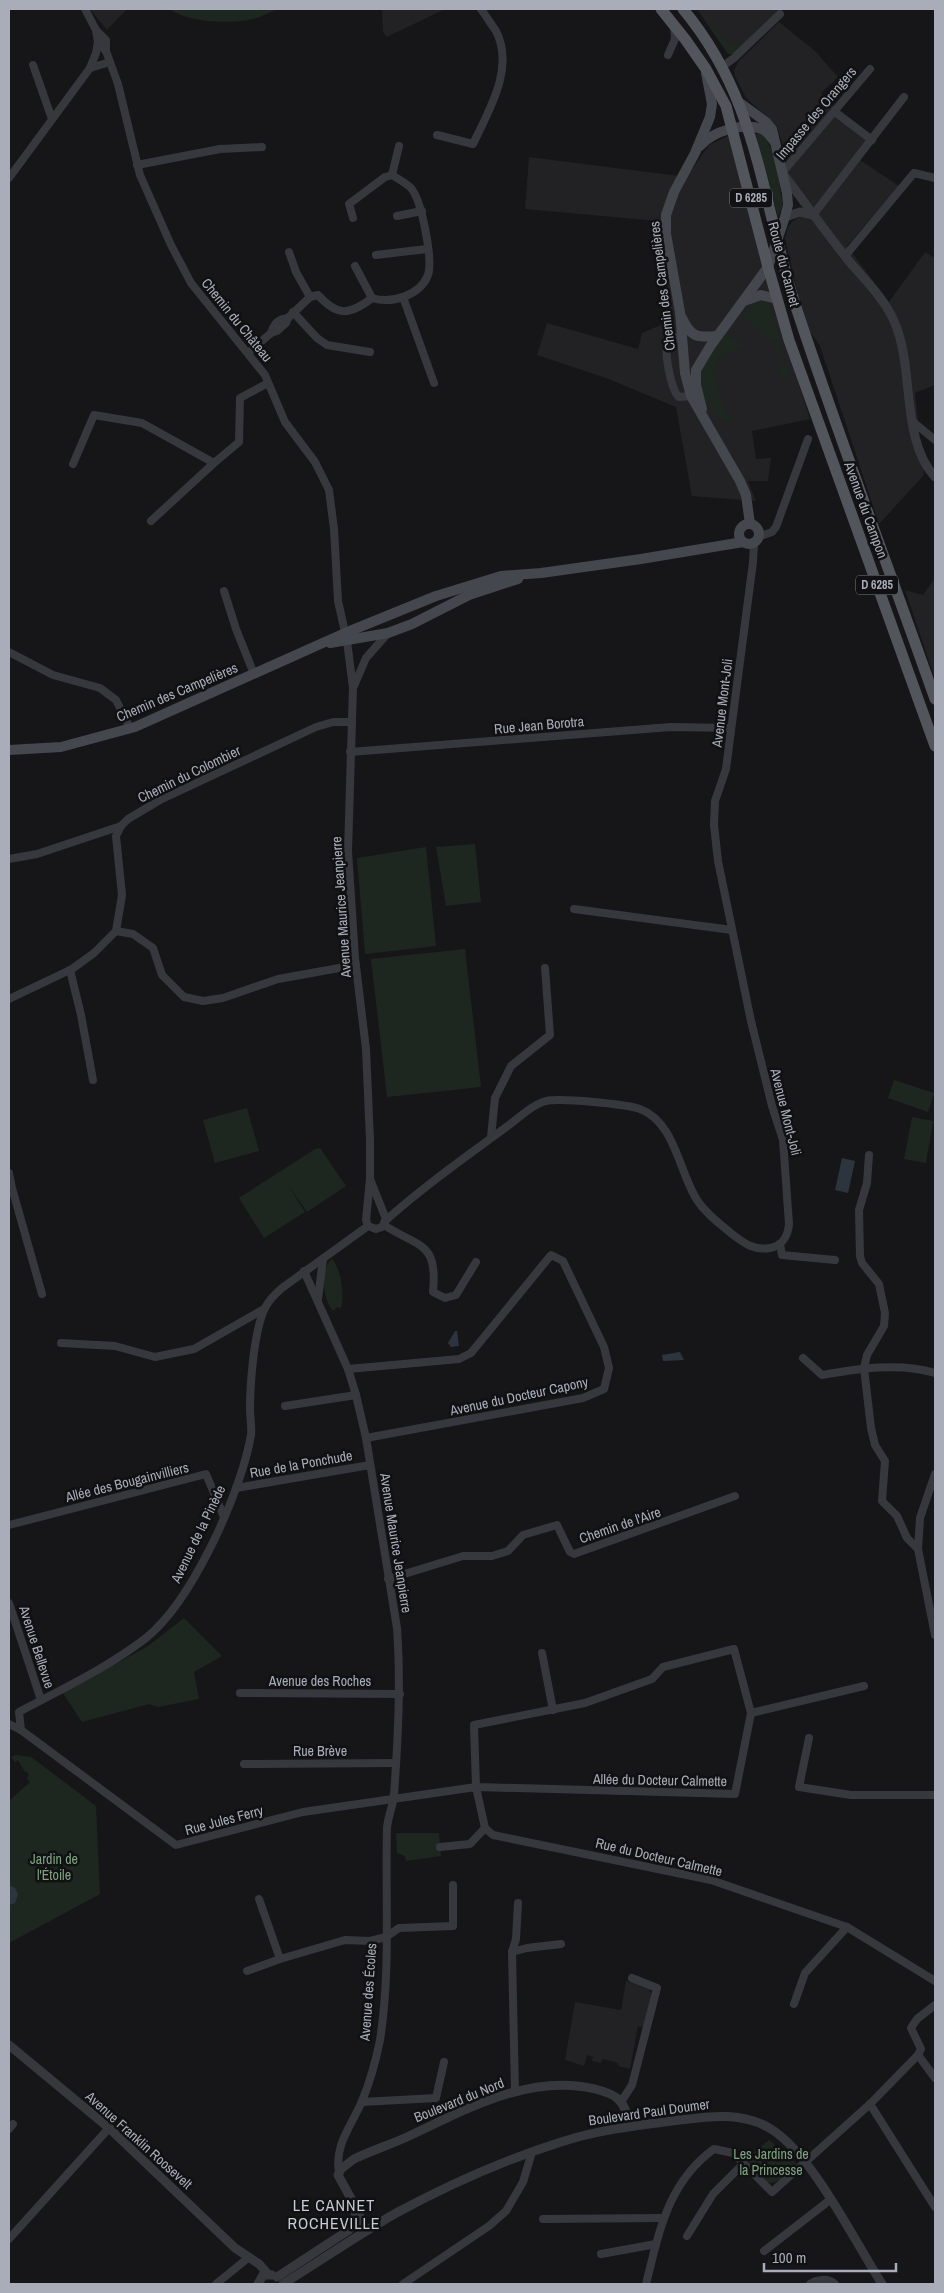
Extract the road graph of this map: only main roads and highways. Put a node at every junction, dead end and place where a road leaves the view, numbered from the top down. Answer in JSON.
{"nodes":[{"id":1,"x":660,"y":9,"type":"edge"},
{"id":2,"x":684,"y":9,"type":"edge"},
{"id":3,"x":706,"y":69,"type":"junction"},
{"id":4,"x":740,"y":103,"type":"junction"},
{"id":5,"x":749,"y":127,"type":"junction"},
{"id":6,"x":733,"y":129,"type":"junction"},
{"id":7,"x":775,"y":141,"type":"junction"},
{"id":8,"x":695,"y":153,"type":"junction"},
{"id":9,"x":778,"y":240,"type":"junction"},
{"id":10,"x":768,"y":267,"type":"junction"},
{"id":11,"x":777,"y":299,"type":"junction"},
{"id":12,"x":744,"y":302,"type":"junction"},
{"id":13,"x":680,"y":312,"type":"junction"},
{"id":14,"x":717,"y":336,"type":"junction"},
{"id":15,"x":827,"y":394,"type":"joint"},
{"id":16,"x":704,"y":417,"type":"junction"},
{"id":17,"x":820,"y":424,"type":"joint"},
{"id":18,"x":750,"y":524,"type":"junction"},
{"id":19,"x":752,"y":540,"type":"junction"},
{"id":20,"x":541,"y":572,"type":"junction"},
{"id":21,"x":346,"y":637,"type":"junction"},
{"id":22,"x":935,"y":699,"type":"edge"},
{"id":23,"x":935,"y":746,"type":"edge"},
{"id":24,"x":9,"y":750,"type":"edge"}],
"edges":[{"from":1,"to":3,"type":"main road","name":"Route du Cannet","number":"D 6285"},
{"from":2,"to":4,"type":"main road","name":"Route du Cannet","number":"D 6285"},
{"from":3,"to":6,"type":"main road","name":"Route du Cannet","number":"D 6285"},
{"from":3,"to":8,"type":"main road"},
{"from":4,"to":5,"type":"main road","name":"Route du Cannet","number":"D 6285"},
{"from":4,"to":7,"type":"main road","name":"Chemin des Campelières"},
{"from":5,"to":6,"type":"main road"},
{"from":5,"to":7,"type":"main road"},
{"from":5,"to":9,"type":"main road","name":"Route du Cannet","number":"D 6285"},
{"from":6,"to":8,"type":"main road"},
{"from":6,"to":10,"type":"main road","name":"Route du Cannet","number":"D 6285"},
{"from":7,"to":9,"type":"main road","name":"Chemin des Campelières"},
{"from":8,"to":13,"type":"main road","name":"Chemin des Campelières"},
{"from":9,"to":10,"type":"main road","name":"Chemin des Campelières"},
{"from":9,"to":15,"type":"main road","name":"Route du Cannet","number":"D 6285"},
{"from":10,"to":11,"type":"main road","name":"Route du Cannet","number":"D 6285"},
{"from":10,"to":12,"type":"main road","name":"Chemin des Campelières"},
{"from":11,"to":12,"type":"main road"},
{"from":11,"to":17,"type":"main road","name":"Route du Cannet","number":"D 6285"},
{"from":12,"to":14,"type":"main road","name":"Chemin des Campelières"},
{"from":13,"to":14,"type":"main road"},
{"from":13,"to":16,"type":"main road","name":"Chemin des Campelières"},
{"from":14,"to":16,"type":"main road","name":"Chemin des Campelières"},
{"from":15,"to":22,"type":"main road","name":"Avenue du Campon","number":"D 6285"},
{"from":16,"to":18,"type":"main road","name":"Chemin des Campelières"},
{"from":17,"to":23,"type":"main road","name":"Avenue du Campon","number":"D 6285"},
{"from":18,"to":19,"type":"main road"},
{"from":18,"to":19,"type":"main road"},
{"from":19,"to":20,"type":"main road","name":"Chemin des Campelières"},
{"from":20,"to":21,"type":"main road","name":"Chemin des Campelières"},
{"from":20,"to":21,"type":"main road","name":"Chemin des Campelières"},
{"from":21,"to":24,"type":"main road","name":"Chemin des Campelières"}]}
